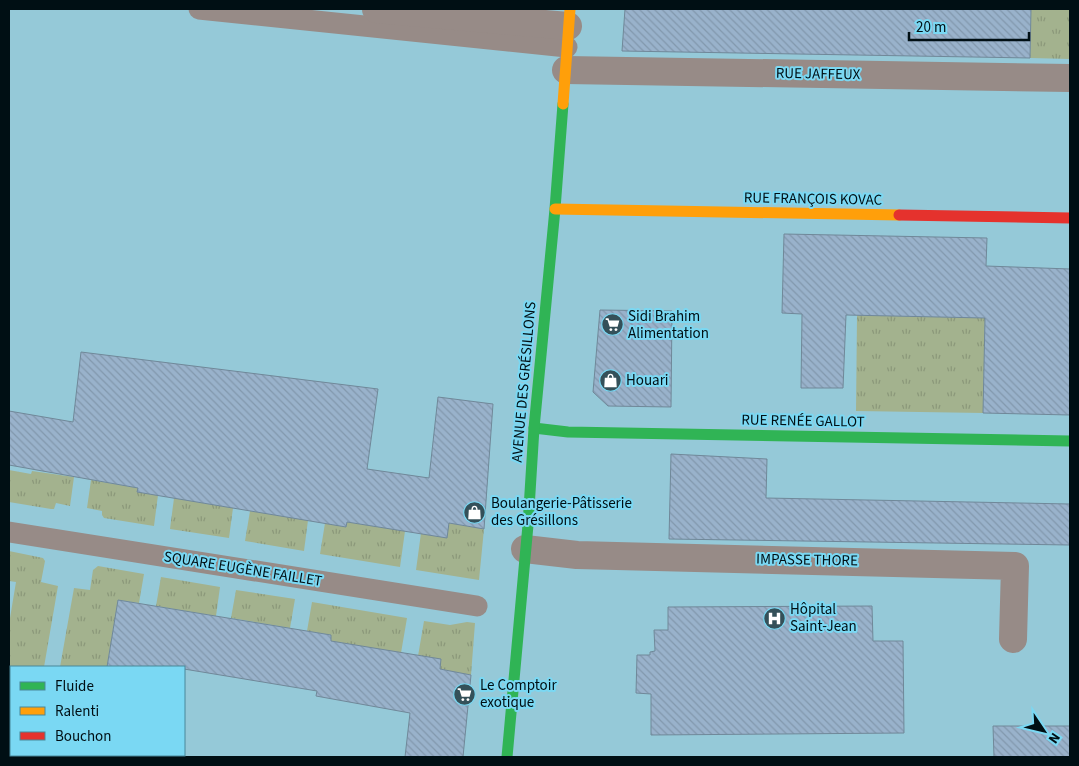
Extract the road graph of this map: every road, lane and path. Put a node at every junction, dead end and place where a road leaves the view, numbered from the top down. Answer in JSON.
{"nodes":[{"id":1,"x":199,"y":9,"type":"edge"},
{"id":2,"x":376,"y":9,"type":"edge"},
{"id":3,"x":568,"y":38,"type":"edge"},
{"id":4,"x":1070,"y":78,"type":"edge"},
{"id":5,"x":555,"y":209,"type":"junction"},
{"id":6,"x":1070,"y":218,"type":"edge"},
{"id":7,"x":534,"y":428,"type":"junction"},
{"id":8,"x":1070,"y":441,"type":"edge"},
{"id":9,"x":9,"y":532,"type":"edge"},
{"id":10,"x":525,"y":549,"type":"junction"},
{"id":11,"x":477,"y":606,"type":"dead end"},
{"id":12,"x":1013,"y":639,"type":"dead end"},
{"id":13,"x":506,"y":757,"type":"edge"}],
"edges":[{"from":1,"to":3,"type":"lane"},
{"from":2,"to":3,"type":"street","name":"RUE JAFFEUX"},
{"from":3,"to":4,"type":"street","name":"RUE JAFFEUX"},
{"from":3,"to":5,"type":"street","name":"AVENUE DES GRÉSILLONS"},
{"from":5,"to":6,"type":"street","name":"RUE FRANÇOIS KOVAC"},
{"from":5,"to":7,"type":"street","name":"AVENUE DES GRÉSILLONS"},
{"from":7,"to":8,"type":"street","name":"RUE RENÉE GALLOT"},
{"from":7,"to":10,"type":"street","name":"AVENUE DES GRÉSILLONS"},
{"from":9,"to":11,"type":"lane","name":"SQUARE EUGÈNE FAILLET"},
{"from":10,"to":12,"type":"street","name":"IMPASSE THORE"},
{"from":10,"to":13,"type":"street","name":"AVENUE DES GRÉSILLONS"}]}
